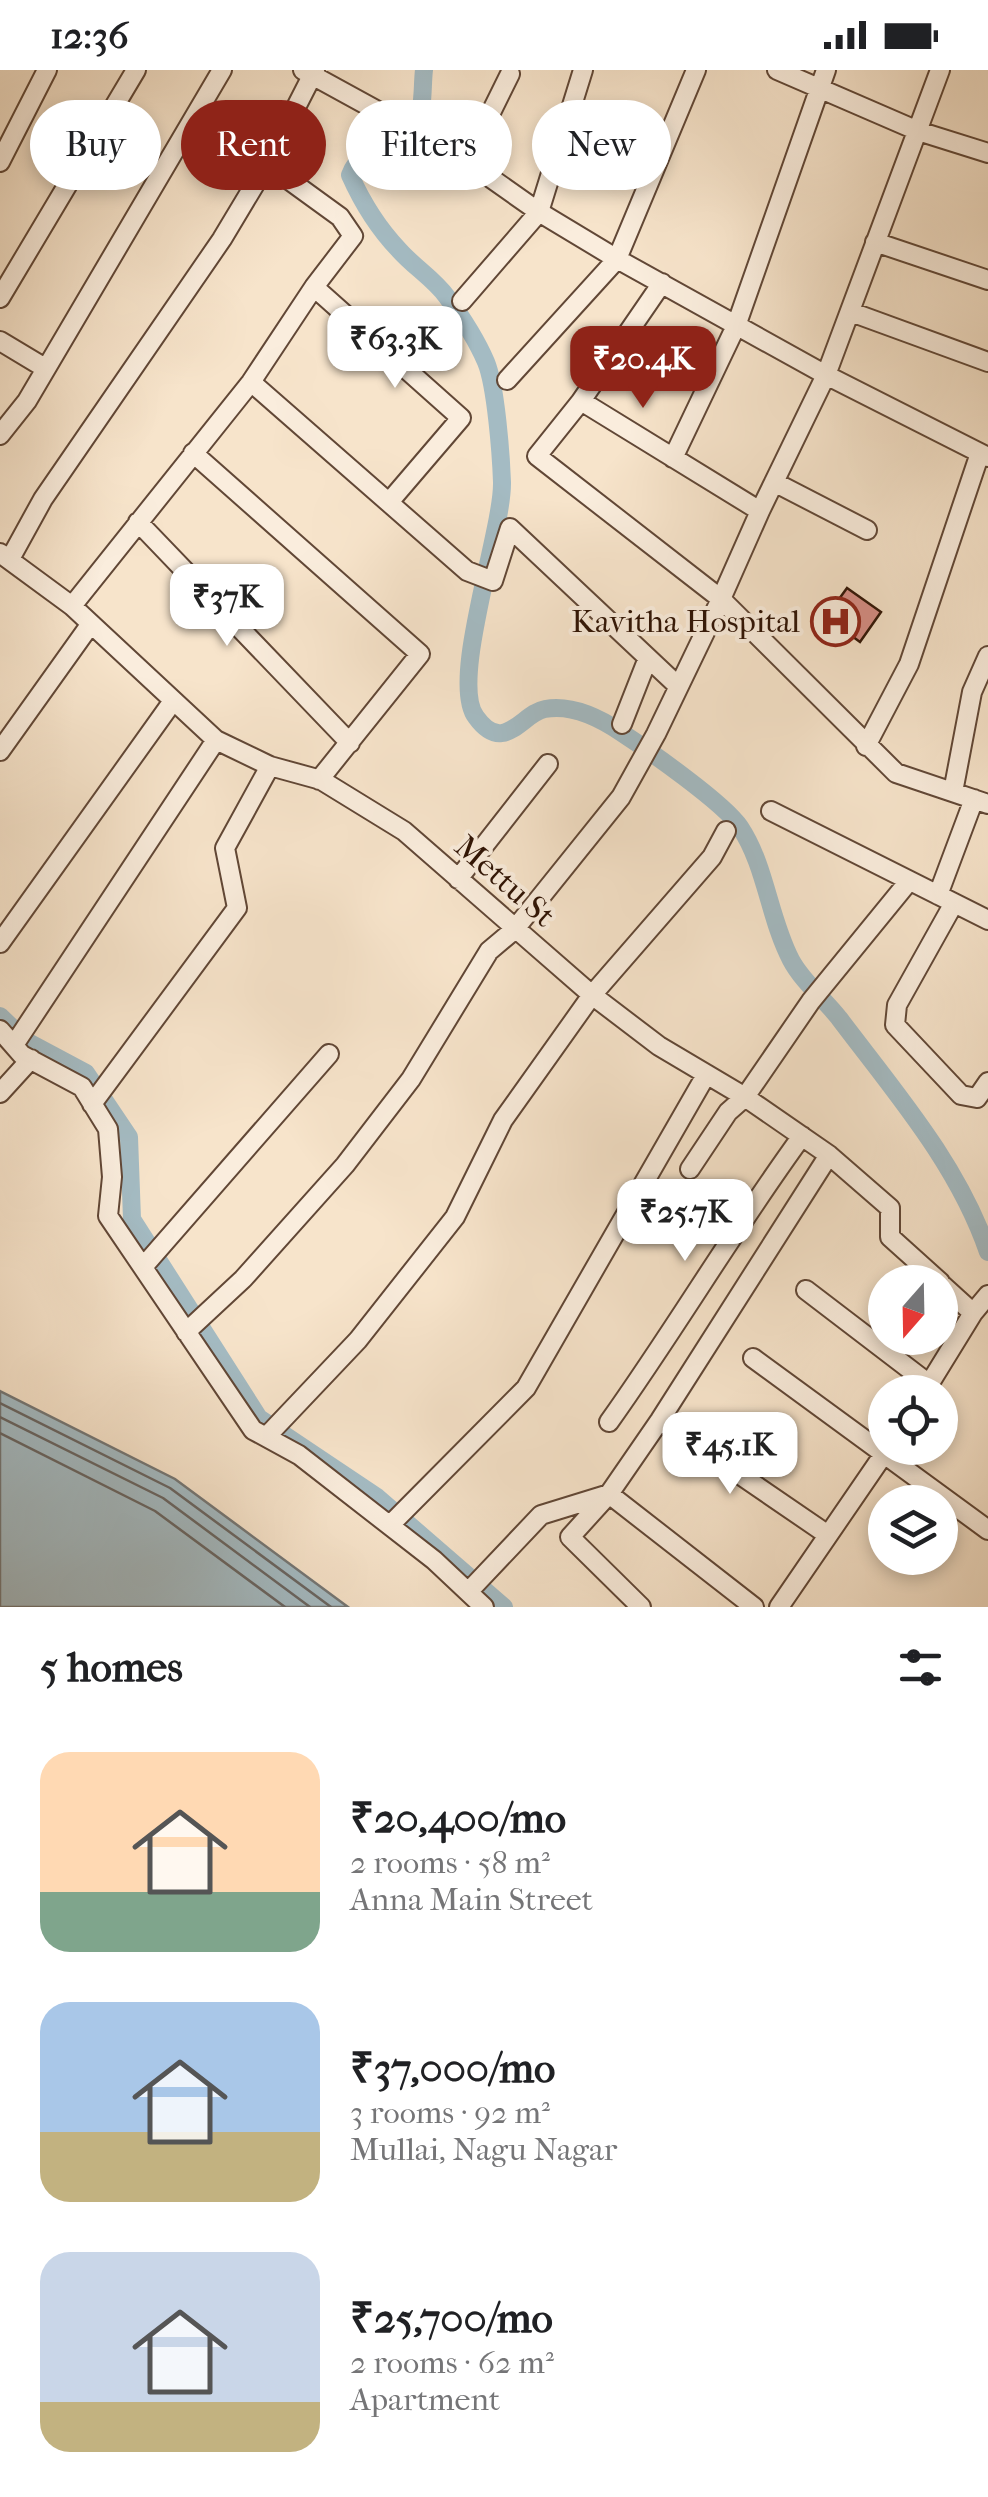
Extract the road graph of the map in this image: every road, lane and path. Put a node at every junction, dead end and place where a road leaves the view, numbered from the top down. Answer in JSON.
{"nodes":[{"id":1,"x":47,"y":70,"type":"edge"},
{"id":2,"x":136,"y":70,"type":"edge"},
{"id":3,"x":222,"y":70,"type":"edge"},
{"id":4,"x":584,"y":70,"type":"edge"},
{"id":5,"x":696,"y":70,"type":"edge"},
{"id":6,"x":777,"y":70,"type":"edge"},
{"id":7,"x":940,"y":70,"type":"edge"},
{"id":8,"x":310,"y":72,"type":"edge"},
{"id":9,"x":510,"y":74,"type":"dead end"},
{"id":10,"x":823,"y":78,"type":"edge"},
{"id":11,"x":297,"y":100,"type":"edge"},
{"id":12,"x":360,"y":100,"type":"edge"},
{"id":13,"x":497,"y":100,"type":"edge"},
{"id":14,"x":918,"y":130,"type":"junction"},
{"id":15,"x":988,"y":153,"type":"edge"},
{"id":16,"x":0,"y":162,"type":"edge"},
{"id":17,"x":252,"y":190,"type":"edge"},
{"id":18,"x":303,"y":190,"type":"edge"},
{"id":19,"x":508,"y":190,"type":"edge"},
{"id":20,"x":539,"y":212,"type":"junction"},
{"id":21,"x":875,"y":242,"type":"junction"},
{"id":22,"x":617,"y":259,"type":"junction"},
{"id":23,"x":988,"y":280,"type":"edge"},
{"id":24,"x":662,"y":283,"type":"junction"},
{"id":25,"x":314,"y":287,"type":"junction"},
{"id":26,"x":0,"y":298,"type":"edge"},
{"id":27,"x":462,"y":301,"type":"dead end"},
{"id":28,"x":851,"y":312,"type":"junction"},
{"id":29,"x":736,"y":326,"type":"junction"},
{"id":30,"x":0,"y":342,"type":"edge"},
{"id":31,"x":988,"y":362,"type":"edge"},
{"id":32,"x":45,"y":368,"type":"junction"},
{"id":33,"x":826,"y":375,"type":"junction"},
{"id":34,"x":507,"y":380,"type":"dead end"},
{"id":35,"x":250,"y":382,"type":"junction"},
{"id":36,"x":581,"y":401,"type":"junction"},
{"id":37,"x":0,"y":435,"type":"edge"},
{"id":38,"x":193,"y":453,"type":"junction"},
{"id":39,"x":984,"y":455,"type":"edge"},
{"id":40,"x":673,"y":458,"type":"junction"},
{"id":41,"x":774,"y":482,"type":"junction"},
{"id":42,"x":390,"y":501,"type":"junction"},
{"id":43,"x":760,"y":511,"type":"junction"},
{"id":44,"x":138,"y":522,"type":"junction"},
{"id":45,"x":867,"y":530,"type":"dead end"},
{"id":46,"x":5,"y":556,"type":"edge"},
{"id":47,"x":722,"y":599,"type":"junction"},
{"id":48,"x":72,"y":606,"type":"junction"},
{"id":49,"x":90,"y":625,"type":"junction"},
{"id":50,"x":988,"y":656,"type":"edge"},
{"id":51,"x":648,"y":658,"type":"junction"},
{"id":52,"x":983,"y":680,"type":"edge"},
{"id":53,"x":678,"y":686,"type":"junction"},
{"id":54,"x":173,"y":701,"type":"junction"},
{"id":55,"x":622,"y":724,"type":"dead end"},
{"id":56,"x":216,"y":740,"type":"junction"},
{"id":57,"x":350,"y":742,"type":"junction"},
{"id":58,"x":866,"y":746,"type":"junction"},
{"id":59,"x":0,"y":751,"type":"edge"},
{"id":60,"x":548,"y":764,"type":"dead end"},
{"id":61,"x":270,"y":766,"type":"junction"},
{"id":62,"x":319,"y":780,"type":"junction"},
{"id":63,"x":954,"y":792,"type":"junction"},
{"id":64,"x":981,"y":802,"type":"edge"},
{"id":65,"x":770,"y":810,"type":"dead end"},
{"id":66,"x":726,"y":831,"type":"dead end"},
{"id":67,"x":458,"y":879,"type":"junction"},
{"id":68,"x":909,"y":880,"type":"junction"},
{"id":69,"x":946,"y":899,"type":"junction"},
{"id":70,"x":988,"y":920,"type":"edge"},
{"id":71,"x":514,"y":930,"type":"junction"},
{"id":72,"x":0,"y":943,"type":"edge"},
{"id":73,"x":592,"y":995,"type":"junction"},
{"id":74,"x":0,"y":1030,"type":"edge"},
{"id":75,"x":18,"y":1039,"type":"junction"},
{"id":76,"x":329,"y":1054,"type":"dead end"},
{"id":77,"x":31,"y":1059,"type":"junction"},
{"id":78,"x":706,"y":1075,"type":"junction"},
{"id":79,"x":988,"y":1082,"type":"edge"},
{"id":80,"x":0,"y":1093,"type":"edge"},
{"id":81,"x":97,"y":1097,"type":"junction"},
{"id":82,"x":746,"y":1098,"type":"junction"},
{"id":83,"x":802,"y":1136,"type":"junction"},
{"id":84,"x":829,"y":1154,"type":"junction"},
{"id":85,"x":690,"y":1169,"type":"dead end"},
{"id":86,"x":150,"y":1259,"type":"junction"},
{"id":87,"x":921,"y":1265,"type":"edge"},
{"id":88,"x":806,"y":1290,"type":"dead end"},
{"id":89,"x":988,"y":1296,"type":"edge"},
{"id":90,"x":958,"y":1298,"type":"edge"},
{"id":91,"x":973,"y":1312,"type":"junction"},
{"id":92,"x":194,"y":1326,"type":"junction"},
{"id":93,"x":752,"y":1358,"type":"dead end"},
{"id":94,"x":910,"y":1375,"type":"edge"},
{"id":95,"x":934,"y":1375,"type":"edge"},
{"id":96,"x":660,"y":1420,"type":"junction"},
{"id":97,"x":609,"y":1422,"type":"dead end"},
{"id":98,"x":272,"y":1431,"type":"junction"},
{"id":99,"x":868,"y":1439,"type":"edge"},
{"id":100,"x":876,"y":1465,"type":"edge"},
{"id":101,"x":904,"y":1465,"type":"edge"},
{"id":102,"x":608,"y":1494,"type":"junction"},
{"id":103,"x":396,"y":1519,"type":"junction"},
{"id":104,"x":988,"y":1530,"type":"edge"},
{"id":105,"x":828,"y":1535,"type":"junction"},
{"id":106,"x":475,"y":1585,"type":"junction"},
{"id":107,"x":484,"y":1607,"type":"edge"},
{"id":108,"x":641,"y":1607,"type":"edge"},
{"id":109,"x":754,"y":1607,"type":"edge"},
{"id":110,"x":779,"y":1607,"type":"edge"}],
"edges":[{"from":1,"to":16,"type":"street"},
{"from":2,"to":26,"type":"street"},
{"from":3,"to":32,"type":"street"},
{"from":4,"to":20,"type":"street"},
{"from":5,"to":22,"type":"street"},
{"from":6,"to":10,"type":"street"},
{"from":7,"to":14,"type":"street"},
{"from":8,"to":11,"type":"street"},
{"from":8,"to":12,"type":"street"},
{"from":9,"to":13,"type":"street"},
{"from":10,"to":14,"type":"street"},
{"from":10,"to":29,"type":"street"},
{"from":14,"to":15,"type":"street"},
{"from":14,"to":21,"type":"street"},
{"from":17,"to":46,"type":"street"},
{"from":18,"to":25,"type":"street"},
{"from":19,"to":20,"type":"street"},
{"from":20,"to":22,"type":"street"},
{"from":20,"to":27,"type":"street"},
{"from":21,"to":23,"type":"street"},
{"from":21,"to":28,"type":"street"},
{"from":22,"to":24,"type":"street"},
{"from":22,"to":34,"type":"street"},
{"from":24,"to":29,"type":"street"},
{"from":24,"to":36,"type":"street"},
{"from":25,"to":35,"type":"street"},
{"from":25,"to":42,"type":"street"},
{"from":28,"to":31,"type":"street"},
{"from":28,"to":33,"type":"street"},
{"from":29,"to":33,"type":"street"},
{"from":29,"to":40,"type":"street"},
{"from":30,"to":32,"type":"street"},
{"from":32,"to":37,"type":"street"},
{"from":33,"to":39,"type":"street"},
{"from":33,"to":41,"type":"street"},
{"from":35,"to":38,"type":"street"},
{"from":35,"to":42,"type":"street"},
{"from":36,"to":40,"type":"street"},
{"from":36,"to":47,"type":"street"},
{"from":38,"to":44,"type":"street"},
{"from":38,"to":57,"type":"street"},
{"from":39,"to":58,"type":"street"},
{"from":40,"to":43,"type":"street"},
{"from":41,"to":43,"type":"street"},
{"from":41,"to":45,"type":"street"},
{"from":42,"to":51,"type":"street"},
{"from":43,"to":47,"type":"street"},
{"from":44,"to":48,"type":"street"},
{"from":44,"to":57,"type":"street"},
{"from":46,"to":48,"type":"street","name":"Mettu St"},
{"from":47,"to":53,"type":"street"},
{"from":47,"to":58,"type":"street"},
{"from":48,"to":49,"type":"street","name":"Mettu St"},
{"from":49,"to":54,"type":"street","name":"Mettu St"},
{"from":49,"to":59,"type":"street"},
{"from":50,"to":52,"type":"street"},
{"from":51,"to":53,"type":"street"},
{"from":51,"to":55,"type":"street"},
{"from":52,"to":63,"type":"street"},
{"from":53,"to":71,"type":"street"},
{"from":54,"to":56,"type":"street","name":"Mettu St"},
{"from":54,"to":72,"type":"street"},
{"from":56,"to":61,"type":"street","name":"Mettu St"},
{"from":56,"to":75,"type":"street"},
{"from":57,"to":62,"type":"street"},
{"from":58,"to":63,"type":"street"},
{"from":60,"to":67,"type":"street"},
{"from":61,"to":62,"type":"street","name":"Mettu St"},
{"from":61,"to":81,"type":"street"},
{"from":62,"to":67,"type":"street","name":"Mettu St"},
{"from":63,"to":64,"type":"street"},
{"from":64,"to":69,"type":"street"},
{"from":65,"to":68,"type":"street"},
{"from":66,"to":73,"type":"street"},
{"from":67,"to":71,"type":"street","name":"Mettu St"},
{"from":68,"to":69,"type":"street"},
{"from":68,"to":82,"type":"street"},
{"from":69,"to":70,"type":"street"},
{"from":69,"to":79,"type":"street"},
{"from":71,"to":73,"type":"street","name":"Mettu St"},
{"from":71,"to":92,"type":"street"},
{"from":73,"to":78,"type":"street","name":"Mettu St"},
{"from":73,"to":98,"type":"street"},
{"from":74,"to":75,"type":"street"},
{"from":75,"to":77,"type":"street"},
{"from":76,"to":86,"type":"street"},
{"from":77,"to":80,"type":"street"},
{"from":77,"to":81,"type":"street"},
{"from":78,"to":82,"type":"street","name":"Mettu St"},
{"from":78,"to":103,"type":"street"},
{"from":81,"to":86,"type":"street"},
{"from":82,"to":83,"type":"street","name":"Mettu St"},
{"from":82,"to":85,"type":"street"},
{"from":83,"to":84,"type":"street","name":"Mettu St"},
{"from":83,"to":97,"type":"street"},
{"from":84,"to":87,"type":"street","name":"Mettu St"},
{"from":84,"to":96,"type":"street"},
{"from":86,"to":92,"type":"street"},
{"from":88,"to":94,"type":"street"},
{"from":89,"to":91,"type":"street"},
{"from":90,"to":91,"type":"street","name":"Mettu St"},
{"from":91,"to":95,"type":"street"},
{"from":92,"to":98,"type":"street"},
{"from":93,"to":99,"type":"street"},
{"from":96,"to":102,"type":"street"},
{"from":96,"to":105,"type":"street"},
{"from":98,"to":103,"type":"street"},
{"from":100,"to":105,"type":"street"},
{"from":101,"to":104,"type":"street"},
{"from":102,"to":106,"type":"street"},
{"from":102,"to":108,"type":"street"},
{"from":102,"to":109,"type":"street"},
{"from":103,"to":106,"type":"street"},
{"from":105,"to":110,"type":"street"},
{"from":106,"to":107,"type":"street"}]}
